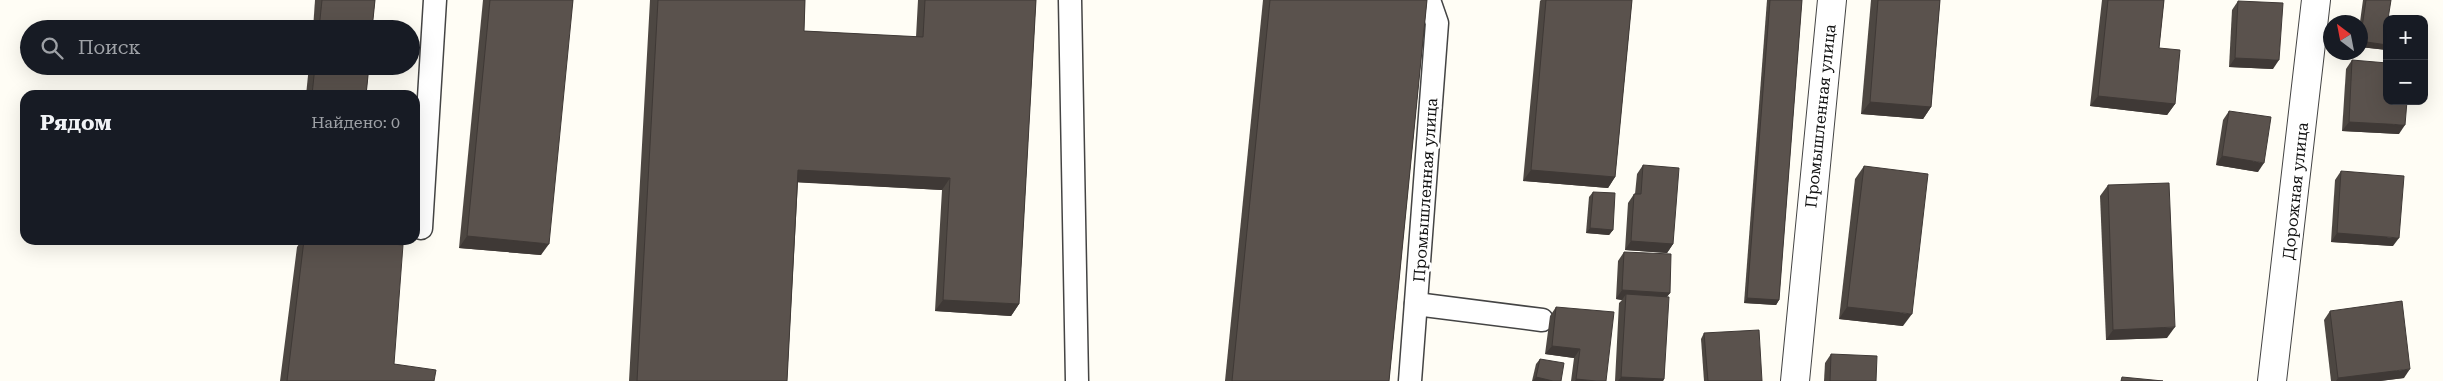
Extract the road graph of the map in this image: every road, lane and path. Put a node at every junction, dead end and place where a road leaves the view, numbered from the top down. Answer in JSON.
{"nodes":[{"id":1,"x":435,"y":0,"type":"edge"},
{"id":2,"x":1070,"y":0,"type":"edge"},
{"id":3,"x":1429,"y":0,"type":"edge"},
{"id":4,"x":1832,"y":0,"type":"edge"},
{"id":5,"x":2316,"y":0,"type":"edge"},
{"id":6,"x":421,"y":228,"type":"dead end"},
{"id":7,"x":1416,"y":304,"type":"junction"},
{"id":8,"x":1542,"y":320,"type":"dead end"},
{"id":9,"x":1077,"y":381,"type":"edge"},
{"id":10,"x":1410,"y":381,"type":"edge"},
{"id":11,"x":1795,"y":381,"type":"edge"},
{"id":12,"x":2272,"y":381,"type":"edge"}],
"edges":[{"from":1,"to":6,"type":"lane"},
{"from":2,"to":9,"type":"lane"},
{"from":3,"to":7,"type":"lane","name":"Промышленная улица"},
{"from":4,"to":11,"type":"street","name":"Промышленная улица"},
{"from":5,"to":12,"type":"street","name":"Дорожная улица"},
{"from":7,"to":8,"type":"lane"},
{"from":7,"to":10,"type":"lane","name":"Промышленная улица"}]}
